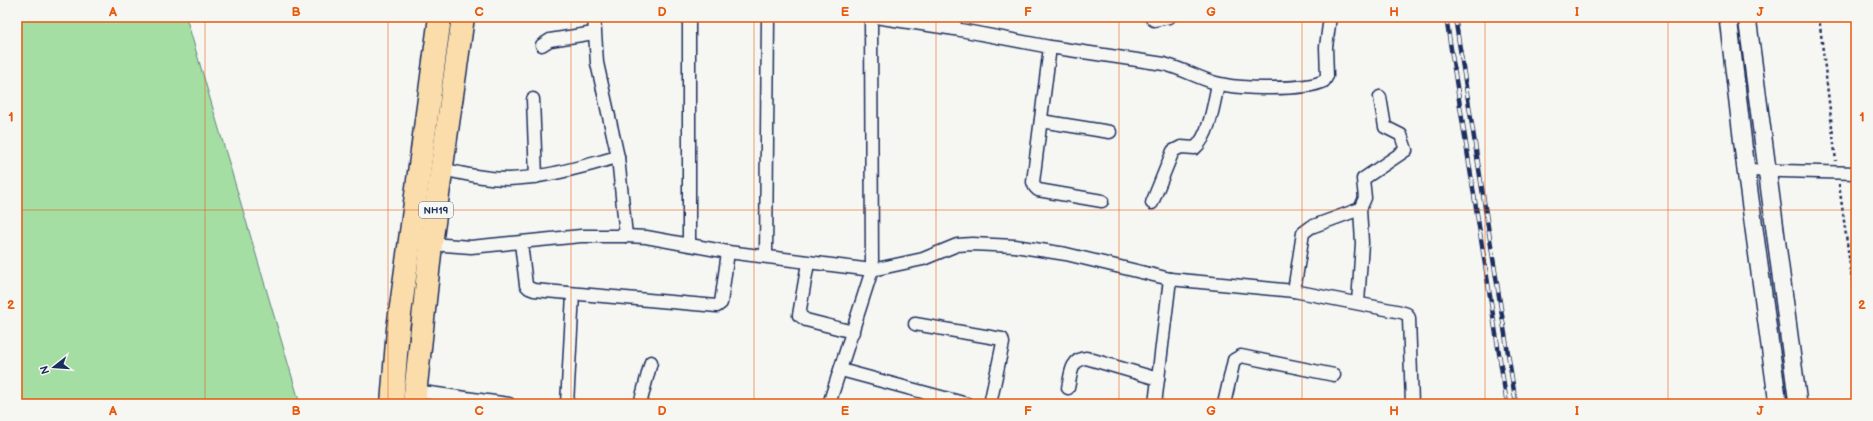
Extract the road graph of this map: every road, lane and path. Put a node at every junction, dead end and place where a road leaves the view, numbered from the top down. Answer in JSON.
{"nodes":[{"id":1,"x":440,"y":17,"type":"edge"},
{"id":2,"x":463,"y":17,"type":"edge"},
{"id":3,"x":594,"y":17,"type":"edge"},
{"id":4,"x":689,"y":17,"type":"edge"},
{"id":5,"x":768,"y":17,"type":"edge"},
{"id":6,"x":870,"y":17,"type":"edge"},
{"id":7,"x":875,"y":17,"type":"edge"},
{"id":8,"x":1151,"y":17,"type":"edge"},
{"id":9,"x":1169,"y":17,"type":"edge"},
{"id":10,"x":1330,"y":17,"type":"edge"},
{"id":11,"x":1728,"y":17,"type":"edge"},
{"id":12,"x":1747,"y":17,"type":"edge"},
{"id":13,"x":954,"y":23,"type":"edge"},
{"id":14,"x":594,"y":33,"type":"junction"},
{"id":15,"x":542,"y":45,"type":"dead end"},
{"id":16,"x":1050,"y":47,"type":"junction"},
{"id":17,"x":1218,"y":84,"type":"junction"},
{"id":18,"x":1380,"y":97,"type":"dead end"},
{"id":19,"x":533,"y":100,"type":"dead end"},
{"id":20,"x":1041,"y":121,"type":"junction"},
{"id":21,"x":1110,"y":132,"type":"dead end"},
{"id":22,"x":618,"y":157,"type":"junction"},
{"id":23,"x":442,"y":169,"type":"junction"},
{"id":24,"x":1746,"y":170,"type":"junction"},
{"id":25,"x":1769,"y":172,"type":"junction"},
{"id":26,"x":1856,"y":173,"type":"edge"},
{"id":27,"x":536,"y":177,"type":"junction"},
{"id":28,"x":1102,"y":201,"type":"dead end"},
{"id":29,"x":1152,"y":203,"type":"dead end"},
{"id":30,"x":1360,"y":210,"type":"junction"},
{"id":31,"x":626,"y":236,"type":"junction"},
{"id":32,"x":521,"y":243,"type":"junction"},
{"id":33,"x":431,"y":244,"type":"junction"},
{"id":34,"x":689,"y":244,"type":"junction"},
{"id":35,"x":728,"y":252,"type":"junction"},
{"id":36,"x":766,"y":256,"type":"junction"},
{"id":37,"x":808,"y":263,"type":"junction"},
{"id":38,"x":872,"y":270,"type":"junction"},
{"id":39,"x":1170,"y":280,"type":"junction"},
{"id":40,"x":1294,"y":291,"type":"junction"},
{"id":41,"x":573,"y":294,"type":"junction"},
{"id":42,"x":1358,"y":303,"type":"junction"},
{"id":43,"x":915,"y":324,"type":"dead end"},
{"id":44,"x":853,"y":332,"type":"junction"},
{"id":45,"x":651,"y":362,"type":"dead end"},
{"id":46,"x":841,"y":370,"type":"junction"},
{"id":47,"x":1794,"y":373,"type":"junction"},
{"id":48,"x":1334,"y":375,"type":"dead end"},
{"id":49,"x":1774,"y":376,"type":"junction"},
{"id":50,"x":1158,"y":378,"type":"junction"},
{"id":51,"x":1068,"y":388,"type":"dead end"},
{"id":52,"x":414,"y":398,"type":"edge"},
{"id":53,"x":392,"y":404,"type":"edge"},
{"id":54,"x":508,"y":404,"type":"edge"},
{"id":55,"x":567,"y":404,"type":"edge"},
{"id":56,"x":640,"y":404,"type":"edge"},
{"id":57,"x":829,"y":404,"type":"edge"},
{"id":58,"x":967,"y":404,"type":"edge"},
{"id":59,"x":990,"y":404,"type":"edge"},
{"id":60,"x":1155,"y":404,"type":"edge"},
{"id":61,"x":1224,"y":404,"type":"edge"},
{"id":62,"x":1412,"y":404,"type":"edge"},
{"id":63,"x":1778,"y":404,"type":"edge"},
{"id":64,"x":1798,"y":404,"type":"edge"}],
"edges":[{"from":1,"to":53,"type":"highway","number":"NH19"},
{"from":2,"to":23,"type":"highway","number":"NH19"},
{"from":3,"to":14,"type":"street"},
{"from":4,"to":34,"type":"street"},
{"from":5,"to":36,"type":"street"},
{"from":6,"to":38,"type":"street"},
{"from":7,"to":13,"type":"street"},
{"from":8,"to":9,"type":"street"},
{"from":10,"to":17,"type":"street"},
{"from":11,"to":24,"type":"street"},
{"from":12,"to":25,"type":"street"},
{"from":13,"to":16,"type":"street"},
{"from":14,"to":15,"type":"street"},
{"from":14,"to":22,"type":"street"},
{"from":16,"to":17,"type":"street"},
{"from":16,"to":20,"type":"street"},
{"from":17,"to":29,"type":"street"},
{"from":18,"to":30,"type":"street"},
{"from":19,"to":27,"type":"street"},
{"from":20,"to":21,"type":"street"},
{"from":20,"to":28,"type":"street"},
{"from":22,"to":27,"type":"street"},
{"from":22,"to":31,"type":"street"},
{"from":23,"to":27,"type":"street"},
{"from":23,"to":33,"type":"highway","number":"NH19"},
{"from":24,"to":25,"type":"street"},
{"from":24,"to":49,"type":"street"},
{"from":25,"to":26,"type":"street"},
{"from":25,"to":47,"type":"street"},
{"from":30,"to":40,"type":"street"},
{"from":30,"to":42,"type":"street"},
{"from":31,"to":32,"type":"street"},
{"from":31,"to":34,"type":"street"},
{"from":32,"to":33,"type":"street"},
{"from":32,"to":41,"type":"street"},
{"from":33,"to":52,"type":"highway","number":"NH19"},
{"from":34,"to":35,"type":"street"},
{"from":35,"to":36,"type":"street"},
{"from":35,"to":41,"type":"street"},
{"from":36,"to":37,"type":"street"},
{"from":37,"to":38,"type":"street"},
{"from":37,"to":44,"type":"street"},
{"from":38,"to":39,"type":"street"},
{"from":38,"to":44,"type":"street"},
{"from":39,"to":40,"type":"street"},
{"from":39,"to":50,"type":"street"},
{"from":40,"to":42,"type":"street"},
{"from":41,"to":55,"type":"street"},
{"from":42,"to":62,"type":"street"},
{"from":43,"to":59,"type":"street"},
{"from":44,"to":46,"type":"street"},
{"from":45,"to":56,"type":"street"},
{"from":46,"to":57,"type":"street"},
{"from":46,"to":58,"type":"street"},
{"from":47,"to":49,"type":"street"},
{"from":47,"to":64,"type":"street"},
{"from":48,"to":61,"type":"street"},
{"from":49,"to":63,"type":"street"},
{"from":50,"to":51,"type":"street"},
{"from":50,"to":60,"type":"street"},
{"from":52,"to":54,"type":"street"}]}
